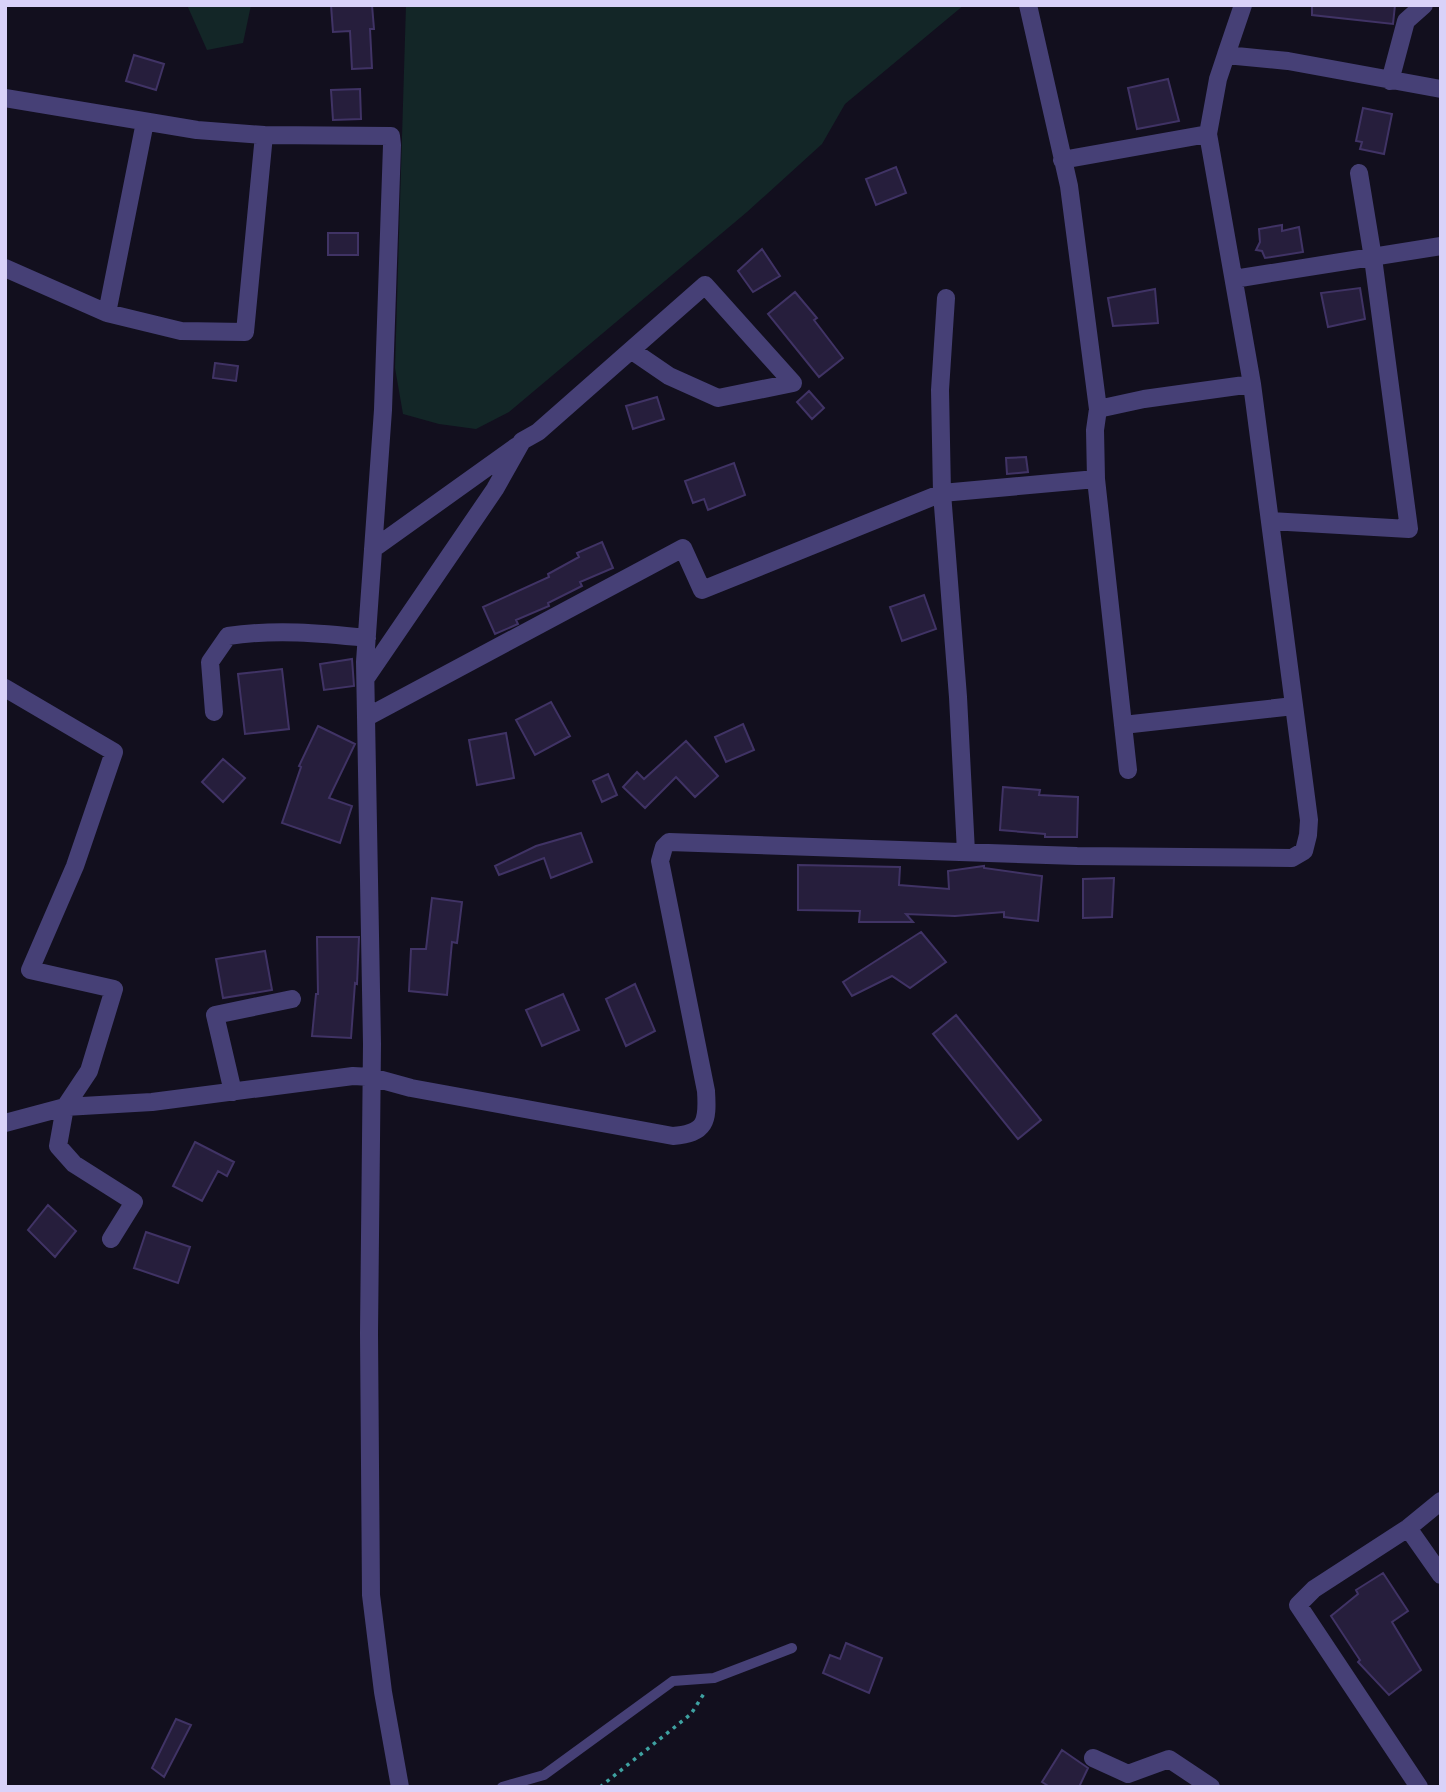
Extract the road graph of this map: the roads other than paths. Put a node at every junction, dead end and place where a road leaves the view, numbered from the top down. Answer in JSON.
{"nodes":[{"id":1,"x":1028,"y":5,"type":"edge"},
{"id":2,"x":1242,"y":5,"type":"edge"},
{"id":3,"x":1424,"y":5,"type":"edge"},
{"id":4,"x":1226,"y":55,"type":"junction"},
{"id":5,"x":1390,"y":81,"type":"junction"},
{"id":6,"x":1441,"y":89,"type":"edge"},
{"id":7,"x":5,"y":98,"type":"edge"},
{"id":8,"x":145,"y":121,"type":"junction"},
{"id":9,"x":1208,"y":134,"type":"junction"},
{"id":10,"x":264,"y":135,"type":"junction"},
{"id":11,"x":1062,"y":160,"type":"junction"},
{"id":12,"x":1359,"y":173,"type":"dead end"},
{"id":13,"x":1441,"y":246,"type":"edge"},
{"id":14,"x":1373,"y":258,"type":"junction"},
{"id":15,"x":5,"y":268,"type":"edge"},
{"id":16,"x":1234,"y":279,"type":"junction"},
{"id":17,"x":946,"y":298,"type":"dead end"},
{"id":18,"x":107,"y":313,"type":"junction"},
{"id":19,"x":631,"y":350,"type":"junction"},
{"id":20,"x":1252,"y":384,"type":"junction"},
{"id":21,"x":1098,"y":409,"type":"junction"},
{"id":22,"x":522,"y":442,"type":"junction"},
{"id":23,"x":1096,"y":479,"type":"junction"},
{"id":24,"x":942,"y":493,"type":"junction"},
{"id":25,"x":1270,"y":521,"type":"junction"},
{"id":26,"x":373,"y":549,"type":"junction"},
{"id":27,"x":367,"y":638,"type":"junction"},
{"id":28,"x":366,"y":678,"type":"junction"},
{"id":29,"x":5,"y":688,"type":"edge"},
{"id":30,"x":1294,"y":706,"type":"junction"},
{"id":31,"x":214,"y":712,"type":"dead end"},
{"id":32,"x":367,"y":717,"type":"junction"},
{"id":33,"x":1123,"y":725,"type":"junction"},
{"id":34,"x":1128,"y":770,"type":"dead end"},
{"id":35,"x":966,"y":852,"type":"junction"},
{"id":36,"x":292,"y":999,"type":"dead end"},
{"id":37,"x":371,"y":1077,"type":"junction"},
{"id":38,"x":233,"y":1092,"type":"junction"},
{"id":39,"x":65,"y":1107,"type":"junction"},
{"id":40,"x":5,"y":1123,"type":"edge"},
{"id":41,"x":111,"y":1239,"type":"dead end"},
{"id":42,"x":1441,"y":1501,"type":"edge"},
{"id":43,"x":1408,"y":1528,"type":"junction"},
{"id":44,"x":1441,"y":1575,"type":"edge"},
{"id":45,"x":792,"y":1648,"type":"dead end"},
{"id":46,"x":1093,"y":1758,"type":"dead end"},
{"id":47,"x":400,"y":1787,"type":"edge"},
{"id":48,"x":502,"y":1787,"type":"edge"},
{"id":49,"x":1211,"y":1787,"type":"edge"},
{"id":50,"x":1419,"y":1787,"type":"edge"}],
"edges":[{"from":1,"to":11,"type":"street"},
{"from":2,"to":4,"type":"street"},
{"from":3,"to":5,"type":"street"},
{"from":4,"to":5,"type":"street"},
{"from":4,"to":9,"type":"street"},
{"from":5,"to":6,"type":"street"},
{"from":7,"to":8,"type":"street"},
{"from":8,"to":10,"type":"street"},
{"from":8,"to":18,"type":"street"},
{"from":9,"to":11,"type":"street"},
{"from":9,"to":16,"type":"street"},
{"from":10,"to":18,"type":"street"},
{"from":10,"to":26,"type":"street"},
{"from":11,"to":21,"type":"street"},
{"from":12,"to":14,"type":"street"},
{"from":13,"to":14,"type":"street"},
{"from":14,"to":16,"type":"street"},
{"from":14,"to":25,"type":"street"},
{"from":15,"to":18,"type":"street"},
{"from":16,"to":20,"type":"street"},
{"from":17,"to":24,"type":"street"},
{"from":19,"to":19,"type":"street"},
{"from":19,"to":22,"type":"street"},
{"from":20,"to":21,"type":"street"},
{"from":20,"to":25,"type":"street"},
{"from":21,"to":23,"type":"street"},
{"from":22,"to":26,"type":"street"},
{"from":22,"to":28,"type":"street"},
{"from":23,"to":24,"type":"street"},
{"from":23,"to":33,"type":"street"},
{"from":24,"to":32,"type":"street"},
{"from":24,"to":35,"type":"street"},
{"from":25,"to":30,"type":"street"},
{"from":26,"to":27,"type":"street"},
{"from":27,"to":28,"type":"street"},
{"from":27,"to":31,"type":"street"},
{"from":28,"to":32,"type":"street"},
{"from":29,"to":39,"type":"street"},
{"from":30,"to":33,"type":"street"},
{"from":30,"to":35,"type":"street"},
{"from":32,"to":37,"type":"street"},
{"from":33,"to":34,"type":"street"},
{"from":35,"to":37,"type":"street"},
{"from":36,"to":38,"type":"street"},
{"from":37,"to":38,"type":"street"},
{"from":37,"to":47,"type":"street"},
{"from":38,"to":39,"type":"street"},
{"from":39,"to":40,"type":"street"},
{"from":39,"to":41,"type":"street"},
{"from":42,"to":43,"type":"street"},
{"from":43,"to":44,"type":"street"},
{"from":43,"to":50,"type":"street"},
{"from":45,"to":48,"type":"lane"},
{"from":46,"to":49,"type":"street"}]}
